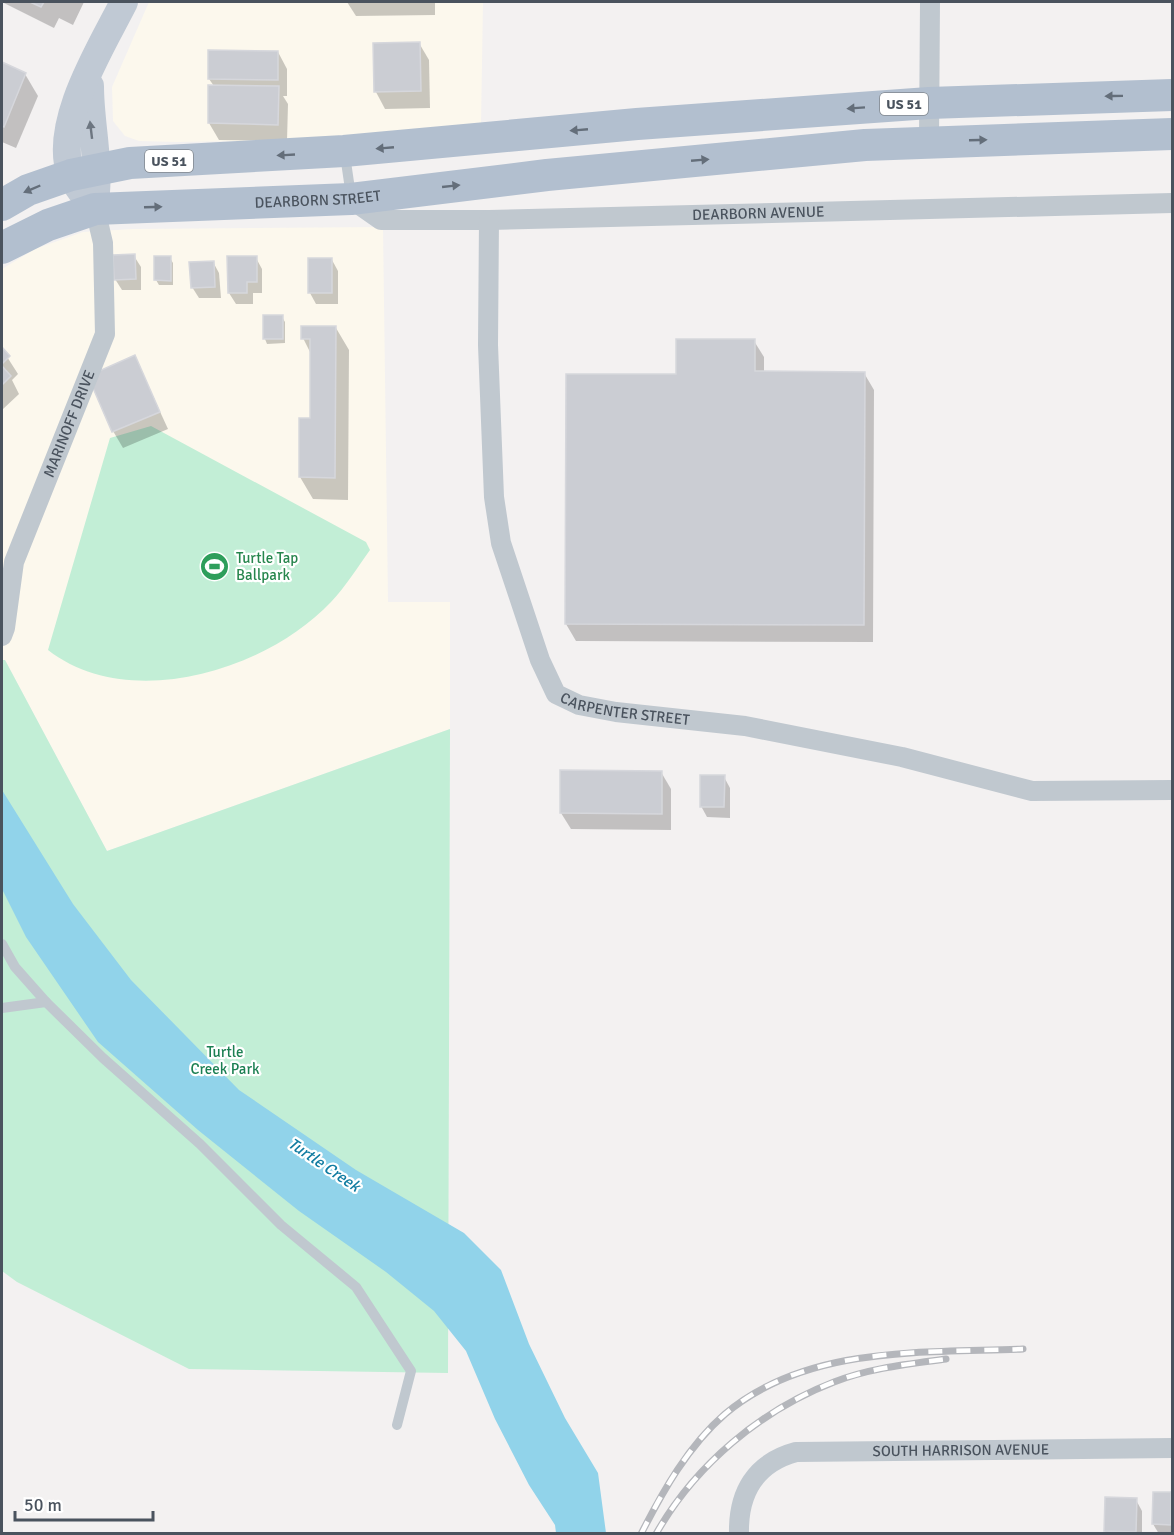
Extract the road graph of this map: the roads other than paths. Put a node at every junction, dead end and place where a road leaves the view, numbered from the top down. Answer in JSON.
{"nodes":[{"id":1,"x":124,"y":2,"type":"edge"},
{"id":2,"x":930,"y":2,"type":"edge"},
{"id":3,"x":1173,"y":95,"type":"edge"},
{"id":4,"x":929,"y":103,"type":"junction"},
{"id":5,"x":1173,"y":134,"type":"edge"},
{"id":6,"x":929,"y":141,"type":"junction"},
{"id":7,"x":344,"y":151,"type":"junction"},
{"id":8,"x":84,"y":171,"type":"junction"},
{"id":9,"x":351,"y":199,"type":"junction"},
{"id":10,"x":1173,"y":203,"type":"edge"},
{"id":11,"x":2,"y":205,"type":"edge"},
{"id":12,"x":95,"y":209,"type":"junction"},
{"id":13,"x":489,"y":220,"type":"junction"},
{"id":14,"x":2,"y":248,"type":"edge"},
{"id":15,"x":2,"y":636,"type":"edge"},
{"id":16,"x":1173,"y":790,"type":"edge"},
{"id":17,"x":2,"y":944,"type":"edge"},
{"id":18,"x":46,"y":1002,"type":"junction"},
{"id":19,"x":2,"y":1008,"type":"edge"},
{"id":20,"x":397,"y":1425,"type":"dead end"},
{"id":21,"x":1173,"y":1448,"type":"edge"},
{"id":22,"x":739,"y":1533,"type":"edge"}],
"edges":[{"from":1,"to":8,"type":"street"},
{"from":2,"to":4,"type":"street"},
{"from":3,"to":4,"type":"main road","number":"US 51","one_way":true},
{"from":4,"to":6,"type":"street"},
{"from":4,"to":7,"type":"main road","number":"US 51","one_way":true},
{"from":6,"to":5,"type":"main road","name":"DEARBORN STREET","one_way":true},
{"from":9,"to":6,"type":"main road","name":"DEARBORN STREET","one_way":true},
{"from":7,"to":8,"type":"main road","number":"US 51","one_way":true},
{"from":7,"to":9,"type":"lane"},
{"from":8,"to":11,"type":"main road","number":"US 51","one_way":true},
{"from":8,"to":12,"type":"street"},
{"from":12,"to":9,"type":"main road","name":"DEARBORN STREET","one_way":true},
{"from":9,"to":13,"type":"street","name":"DEARBORN AVENUE"},
{"from":10,"to":13,"type":"street","name":"DEARBORN AVENUE"},
{"from":12,"to":14,"type":"main road","name":"DEARBORN STREET"},
{"from":12,"to":15,"type":"street","name":"MARINOFF DRIVE"},
{"from":13,"to":16,"type":"street","name":"CARPENTER STREET"},
{"from":17,"to":18,"type":"lane"},
{"from":18,"to":19,"type":"lane"},
{"from":18,"to":20,"type":"lane"},
{"from":21,"to":22,"type":"street","name":"SOUTH HARRISON AVENUE"}]}
